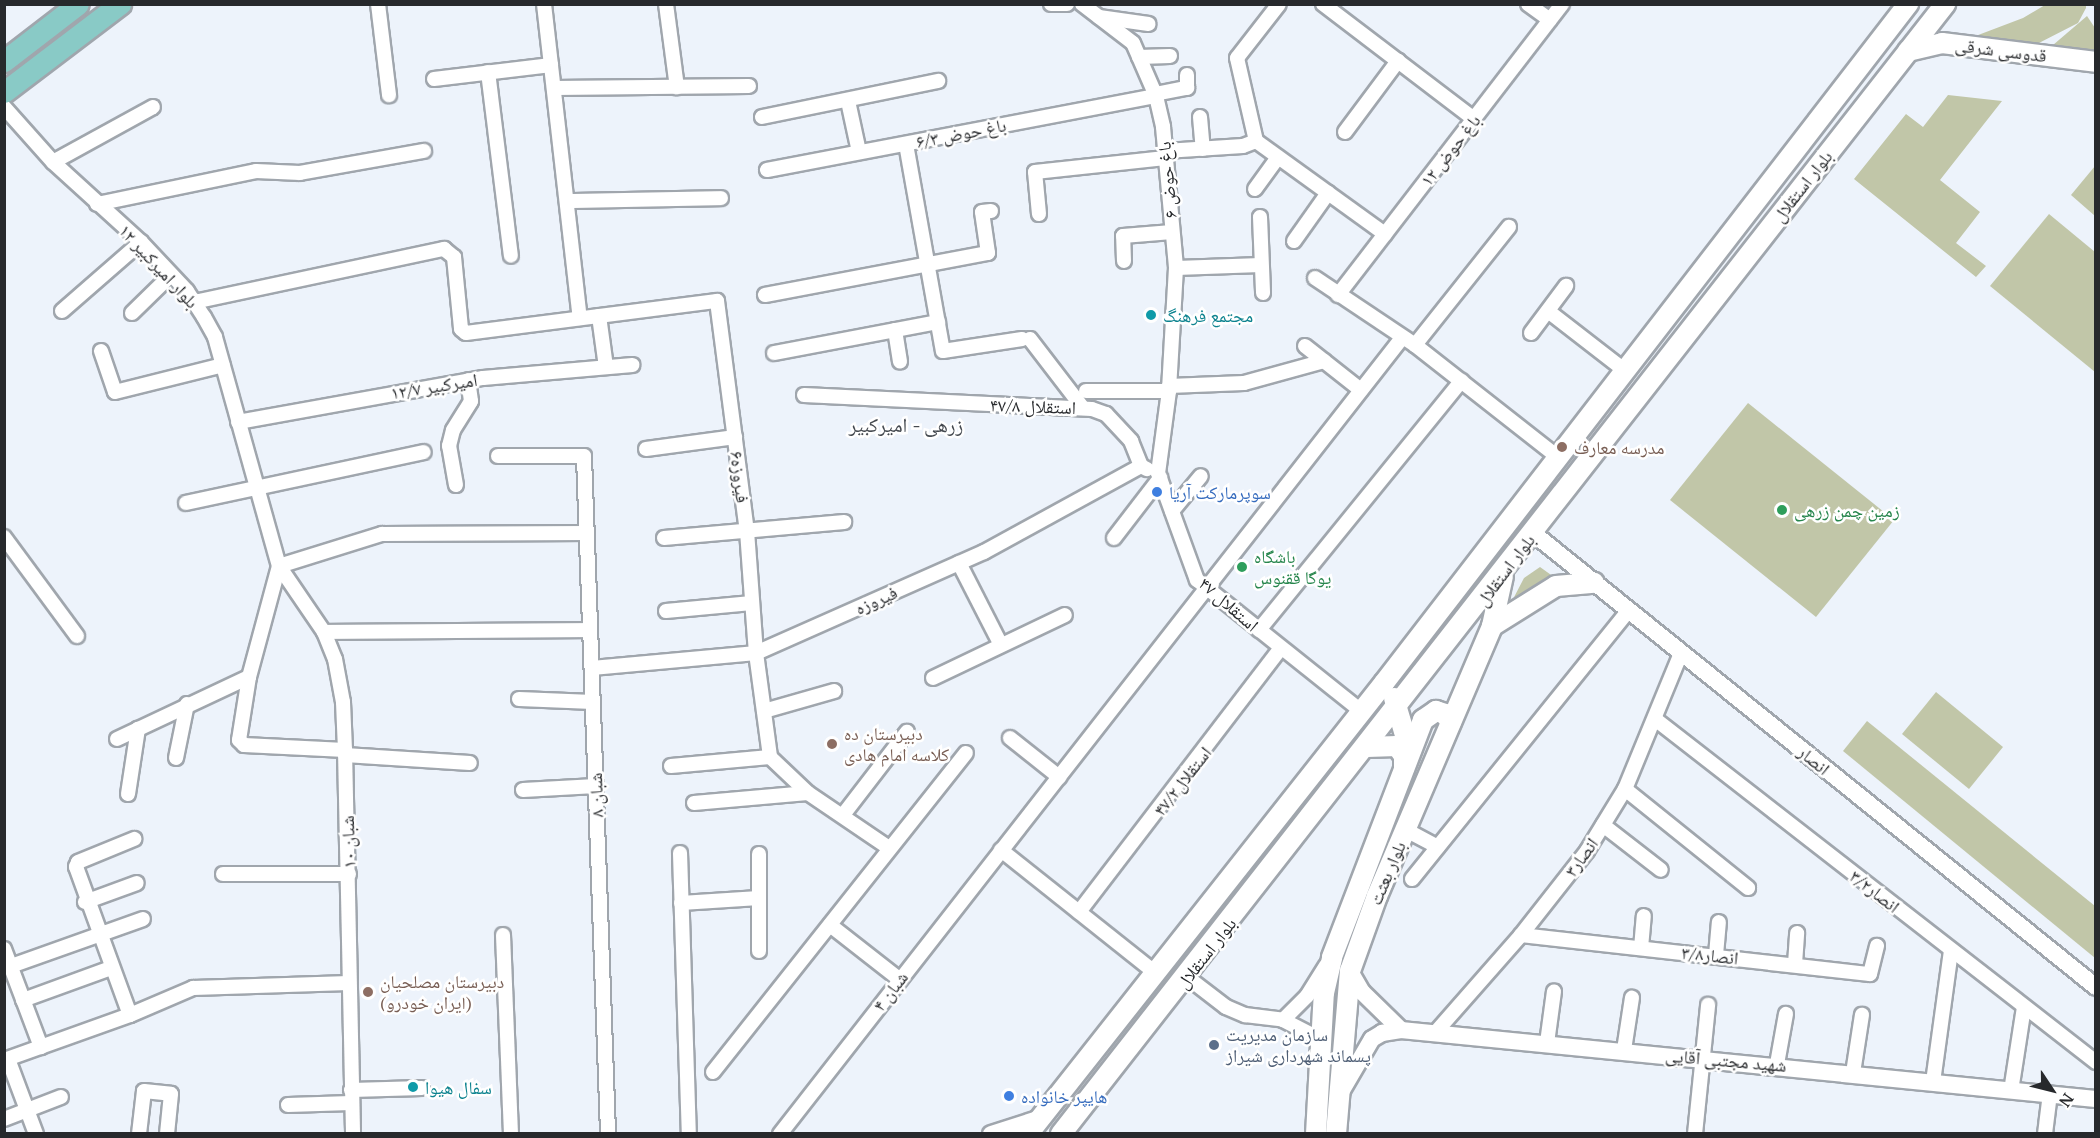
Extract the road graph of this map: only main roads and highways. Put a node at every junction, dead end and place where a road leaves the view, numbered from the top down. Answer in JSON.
{"nodes":[{"id":1,"x":78,"y":4,"type":"edge"},
{"id":2,"x":120,"y":4,"type":"edge"},
{"id":3,"x":1908,"y":4,"type":"edge"},
{"id":4,"x":1945,"y":4,"type":"edge"},
{"id":5,"x":1908,"y":51,"type":"junction"},
{"id":6,"x":4,"y":61,"type":"edge"},
{"id":7,"x":2096,"y":62,"type":"edge"},
{"id":8,"x":4,"y":92,"type":"edge"},
{"id":9,"x":1653,"y":334,"type":"junction"},
{"id":10,"x":1673,"y":349,"type":"junction"},
{"id":11,"x":1505,"y":571,"type":"junction"},
{"id":12,"x":1594,"y":583,"type":"road end"},
{"id":13,"x":1492,"y":626,"type":"junction"},
{"id":14,"x":1384,"y":683,"type":"junction"},
{"id":15,"x":1399,"y":705,"type":"junction"},
{"id":16,"x":1451,"y":722,"type":"junction"},
{"id":17,"x":1367,"y":747,"type":"junction"},
{"id":18,"x":1410,"y":752,"type":"junction"},
{"id":19,"x":1404,"y":774,"type":"junction"},
{"id":20,"x":1097,"y":1049,"type":"junction"},
{"id":21,"x":1117,"y":1065,"type":"junction"},
{"id":22,"x":1337,"y":1133,"type":"edge"},
{"id":23,"x":1028,"y":1134,"type":"edge"},
{"id":24,"x":1061,"y":1134,"type":"edge"},
{"id":25,"x":1316,"y":1134,"type":"edge"}],
"edges":[{"from":1,"to":6,"type":"main road"},
{"from":2,"to":8,"type":"main road"},
{"from":3,"to":9,"type":"main road","name":"بلوار استقلال"},
{"from":4,"to":5,"type":"main road","name":"بلوار استقلال"},
{"from":5,"to":7,"type":"main road","name":"قدوسی شرقی"},
{"from":5,"to":10,"type":"main road","name":"بلوار استقلال"},
{"from":9,"to":10,"type":"main road"},
{"from":9,"to":14,"type":"main road","name":"بلوار استقلال"},
{"from":10,"to":11,"type":"main road","name":"بلوار استقلال"},
{"from":11,"to":13,"type":"main road","name":"بلوار بعثت"},
{"from":11,"to":15,"type":"main road","name":"بلوار استقلال"},
{"from":12,"to":13,"type":"main road"},
{"from":13,"to":16,"type":"main road","name":"بلوار بعثت"},
{"from":14,"to":15,"type":"main road"},
{"from":14,"to":20,"type":"main road","name":"بلوار استقلال"},
{"from":15,"to":17,"type":"main road","name":"بلوار استقلال"},
{"from":15,"to":18,"type":"main road"},
{"from":16,"to":18,"type":"main road","name":"بلوار بعثت"},
{"from":16,"to":22,"type":"main road","name":"بلوار بعثت"},
{"from":17,"to":19,"type":"main road"},
{"from":17,"to":21,"type":"main road","name":"بلوار استقلال"},
{"from":18,"to":19,"type":"main road","name":"بلوار بعثت"},
{"from":19,"to":25,"type":"main road","name":"بلوار بعثت"},
{"from":20,"to":21,"type":"main road"},
{"from":20,"to":23,"type":"main road","name":"بلوار استقلال"},
{"from":21,"to":24,"type":"main road","name":"بلوار استقلال"}]}
